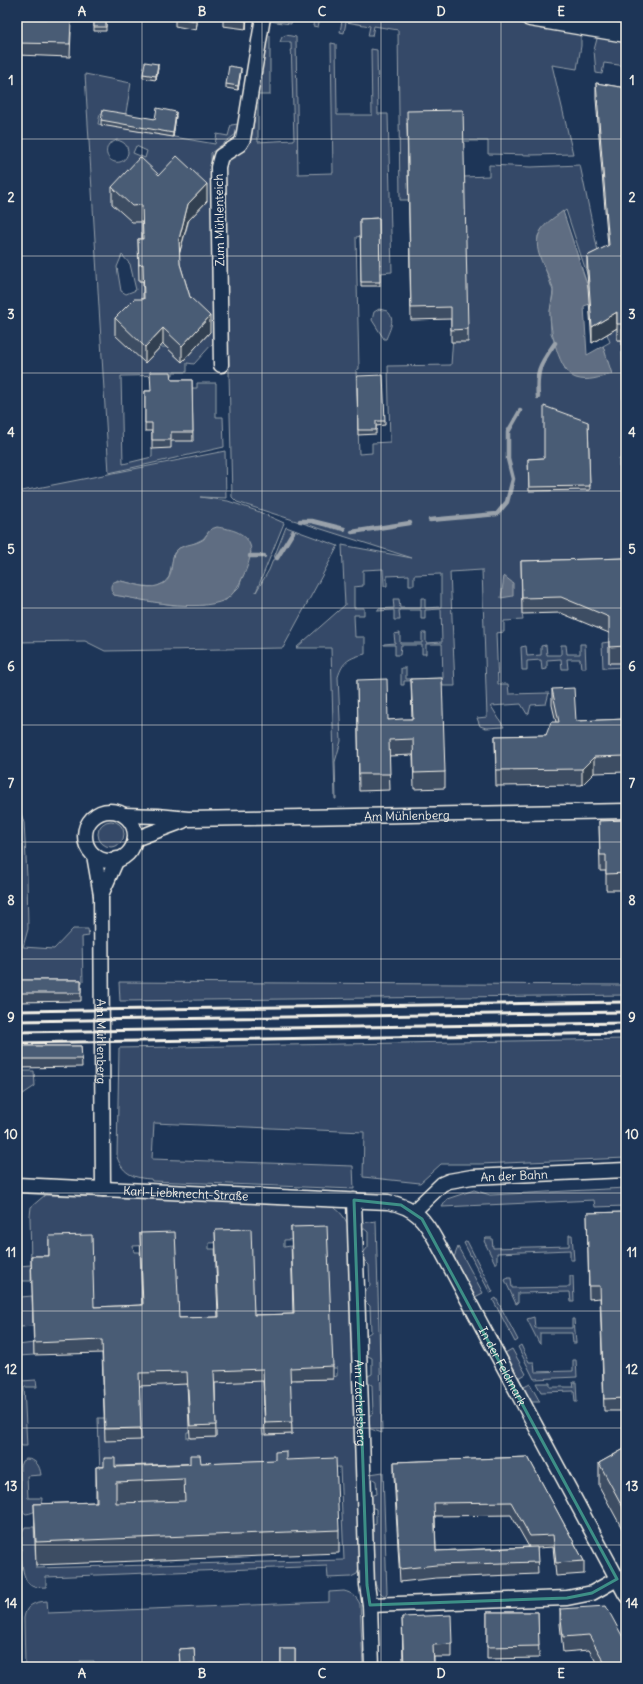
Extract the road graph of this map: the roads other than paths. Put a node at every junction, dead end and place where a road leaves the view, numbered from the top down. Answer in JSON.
{"nodes":[{"id":1,"x":263,"y":17,"type":"edge"},
{"id":2,"x":530,"y":17,"type":"edge"},
{"id":3,"x":626,"y":33,"type":"edge"},
{"id":4,"x":222,"y":365,"type":"dead end"},
{"id":5,"x":626,"y":812,"type":"edge"},
{"id":6,"x":124,"y":815,"type":"junction"},
{"id":7,"x":188,"y":820,"type":"junction"},
{"id":8,"x":134,"y":839,"type":"junction"},
{"id":9,"x":94,"y":855,"type":"junction"},
{"id":10,"x":117,"y":859,"type":"junction"},
{"id":11,"x":101,"y":895,"type":"junction"},
{"id":12,"x":626,"y":1170,"type":"edge"},
{"id":13,"x":17,"y":1185,"type":"edge"},
{"id":14,"x":104,"y":1188,"type":"junction"},
{"id":15,"x":354,"y":1200,"type":"junction"},
{"id":16,"x":414,"y":1211,"type":"junction"},
{"id":17,"x":617,"y":1579,"type":"junction"},
{"id":18,"x":626,"y":1596,"type":"edge"},
{"id":19,"x":370,"y":1605,"type":"junction"},
{"id":20,"x":372,"y":1667,"type":"edge"}],
"edges":[{"from":1,"to":4,"type":"street","name":"Zum Mühlenteich"},
{"from":2,"to":3,"type":"street"},
{"from":5,"to":7,"type":"street","name":"Am Mühlenberg"},
{"from":6,"to":7,"type":"street","name":"Am Mühlenberg"},
{"from":6,"to":8,"type":"street"},
{"from":6,"to":9,"type":"street","name":"Am Mühlenberg"},
{"from":7,"to":8,"type":"street","name":"Am Mühlenberg"},
{"from":8,"to":10,"type":"street","name":"Am Mühlenberg"},
{"from":9,"to":10,"type":"street"},
{"from":9,"to":11,"type":"street","name":"Am Mühlenberg"},
{"from":10,"to":11,"type":"street","name":"Am Mühlenberg"},
{"from":11,"to":14,"type":"street","name":"Am Mühlenberg"},
{"from":12,"to":16,"type":"street","name":"An der Bahn"},
{"from":13,"to":14,"type":"street","name":"Karl-Liebknecht-Straße"},
{"from":14,"to":15,"type":"street","name":"Karl-Liebknecht-Straße"},
{"from":15,"to":16,"type":"street","name":"In der Feldmark"},
{"from":15,"to":19,"type":"street","name":"Am Zachelsberg"},
{"from":16,"to":17,"type":"street","name":"In der Feldmark"},
{"from":17,"to":18,"type":"street","name":"In der Feldmark"},
{"from":17,"to":19,"type":"street"},
{"from":19,"to":20,"type":"street","name":"Am Zachelsberg"}]}
